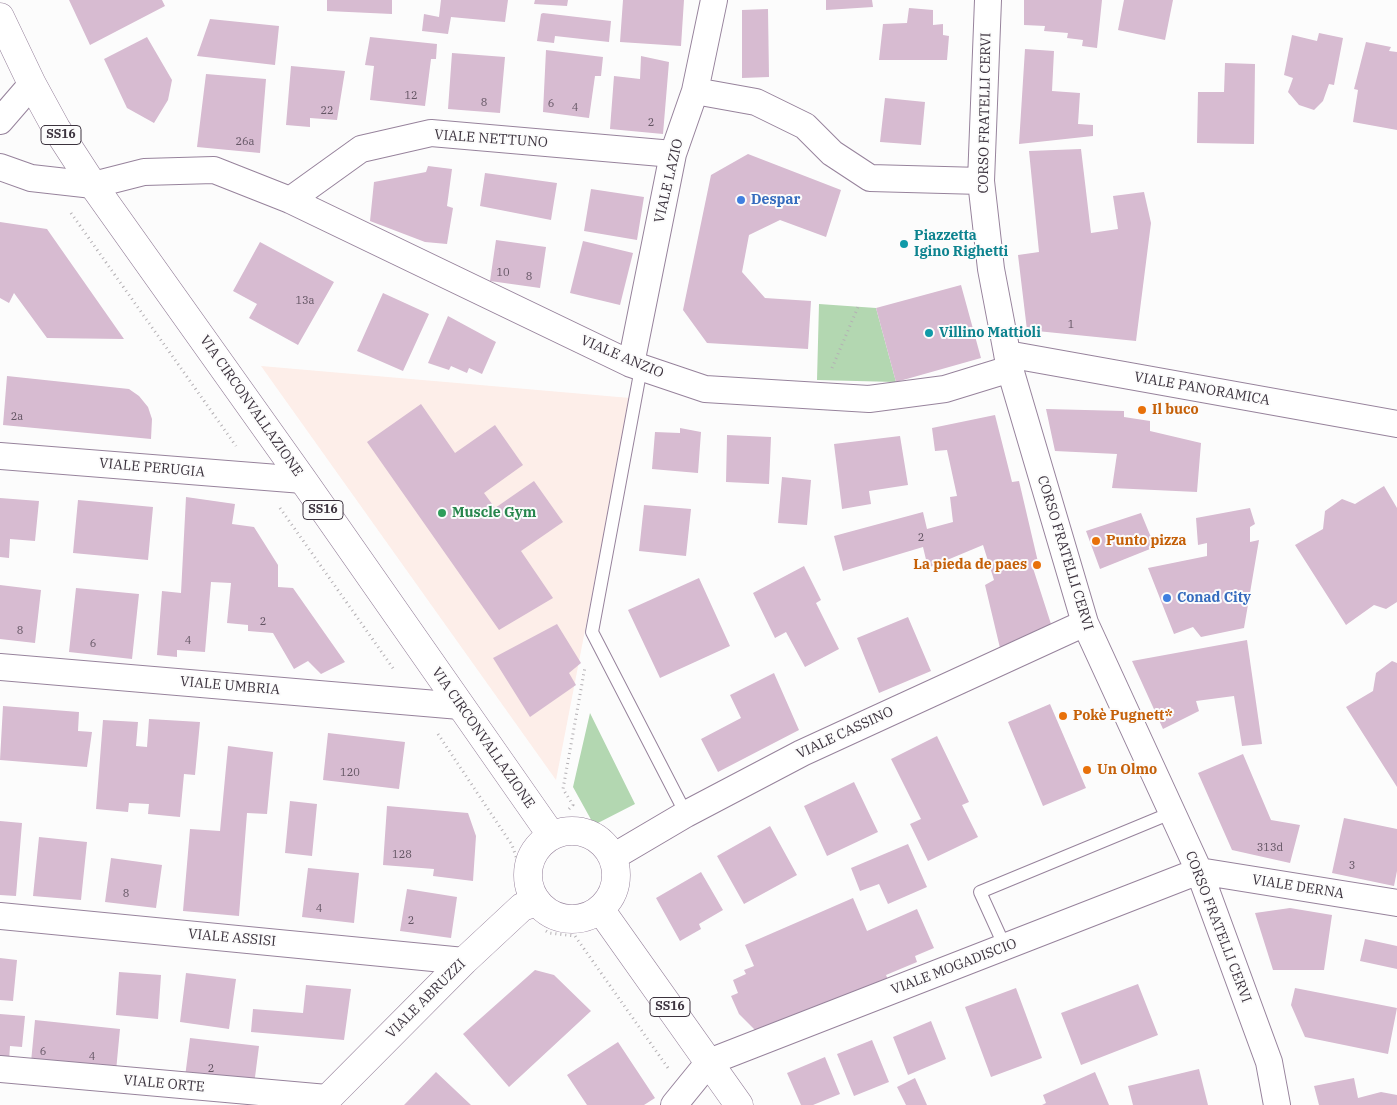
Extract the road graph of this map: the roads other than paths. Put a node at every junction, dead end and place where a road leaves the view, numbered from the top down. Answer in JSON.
{"nodes":[{"id":1,"x":714,"y":0,"type":"edge"},
{"id":2,"x":988,"y":0,"type":"edge"},
{"id":3,"x":0,"y":17,"type":"edge"},
{"id":4,"x":32,"y":84,"type":"junction"},
{"id":5,"x":695,"y":91,"type":"junction"},
{"id":6,"x":0,"y":121,"type":"edge"},
{"id":7,"x":673,"y":154,"type":"junction"},
{"id":8,"x":0,"y":168,"type":"edge"},
{"id":9,"x":981,"y":181,"type":"junction"},
{"id":10,"x":94,"y":185,"type":"junction"},
{"id":11,"x":290,"y":200,"type":"junction"},
{"id":12,"x":1009,"y":362,"type":"junction"},
{"id":13,"x":636,"y":366,"type":"junction"},
{"id":14,"x":1397,"y":424,"type":"edge"},
{"id":15,"x":0,"y":456,"type":"edge"},
{"id":16,"x":303,"y":480,"type":"junction"},
{"id":17,"x":1085,"y":623,"type":"junction"},
{"id":18,"x":0,"y":668,"type":"edge"},
{"id":19,"x":460,"y":706,"type":"junction"},
{"id":20,"x":1171,"y":813,"type":"junction"},
{"id":21,"x":686,"y":814,"type":"junction"},
{"id":22,"x":548,"y":833,"type":"junction"},
{"id":23,"x":613,"y":858,"type":"junction"},
{"id":24,"x":1199,"y":871,"type":"junction"},
{"id":25,"x":1397,"y":903,"type":"edge"},
{"id":26,"x":530,"y":904,"type":"junction"},
{"id":27,"x":600,"y":909,"type":"junction"},
{"id":28,"x":0,"y":916,"type":"edge"},
{"id":29,"x":1005,"y":947,"type":"junction"},
{"id":30,"x":464,"y":961,"type":"junction"},
{"id":31,"x":710,"y":1062,"type":"junction"},
{"id":32,"x":0,"y":1069,"type":"edge"},
{"id":33,"x":679,"y":1098,"type":"edge"},
{"id":34,"x":324,"y":1102,"type":"edge"},
{"id":35,"x":739,"y":1105,"type":"edge"},
{"id":36,"x":1277,"y":1105,"type":"edge"}],
"edges":[{"from":1,"to":5,"type":"street","name":"VIALE LAZIO"},
{"from":2,"to":9,"type":"street","name":"CORSO FRATELLI CERVI"},
{"from":3,"to":4,"type":"main road","name":"VIA CIRCONVALLAZIONE","number":"SS16"},
{"from":4,"to":6,"type":"street"},
{"from":4,"to":10,"type":"main road","name":"VIA CIRCONVALLAZIONE","number":"SS16"},
{"from":5,"to":7,"type":"street","name":"VIALE LAZIO"},
{"from":5,"to":9,"type":"street"},
{"from":7,"to":11,"type":"street","name":"VIALE NETTUNO"},
{"from":7,"to":13,"type":"street","name":"VIALE LAZIO"},
{"from":8,"to":10,"type":"street"},
{"from":9,"to":12,"type":"street","name":"CORSO FRATELLI CERVI"},
{"from":10,"to":11,"type":"street"},
{"from":10,"to":16,"type":"main road","name":"VIA CIRCONVALLAZIONE","number":"SS16"},
{"from":11,"to":13,"type":"street","name":"VIALE ANZIO"},
{"from":12,"to":13,"type":"street","name":"VIALE ANZIO"},
{"from":12,"to":14,"type":"street","name":"VIALE PANORAMICA"},
{"from":12,"to":17,"type":"street","name":"CORSO FRATELLI CERVI"},
{"from":13,"to":21,"type":"lane"},
{"from":15,"to":16,"type":"street","name":"VIALE PERUGIA"},
{"from":16,"to":19,"type":"main road","name":"VIA CIRCONVALLAZIONE","number":"SS16"},
{"from":17,"to":20,"type":"street","name":"CORSO FRATELLI CERVI"},
{"from":17,"to":21,"type":"street","name":"VIALE CASSINO"},
{"from":18,"to":19,"type":"street","name":"VIALE UMBRIA"},
{"from":19,"to":22,"type":"main road","name":"VIA CIRCONVALLAZIONE","number":"SS16"},
{"from":20,"to":24,"type":"street","name":"CORSO FRATELLI CERVI"},
{"from":20,"to":29,"type":"lane"},
{"from":21,"to":23,"type":"street","name":"VIALE CASSINO"},
{"from":22,"to":23,"type":"main road"},
{"from":22,"to":26,"type":"main road"},
{"from":23,"to":27,"type":"main road"},
{"from":24,"to":25,"type":"street","name":"VIALE DERNA"},
{"from":24,"to":29,"type":"street","name":"VIALE MOGADISCIO"},
{"from":24,"to":36,"type":"street","name":"CORSO FRATELLI CERVI"},
{"from":26,"to":27,"type":"main road"},
{"from":26,"to":30,"type":"main road","name":"VIALE ABRUZZI"},
{"from":27,"to":31,"type":"main road","number":"SS16"},
{"from":28,"to":30,"type":"street","name":"VIALE ASSISI"},
{"from":29,"to":31,"type":"street","name":"VIALE MOGADISCIO"},
{"from":30,"to":34,"type":"main road","name":"VIALE ABRUZZI"},
{"from":31,"to":33,"type":"street"},
{"from":31,"to":35,"type":"main road","number":"SS16"},
{"from":32,"to":34,"type":"street","name":"VIALE ORTE"}]}
